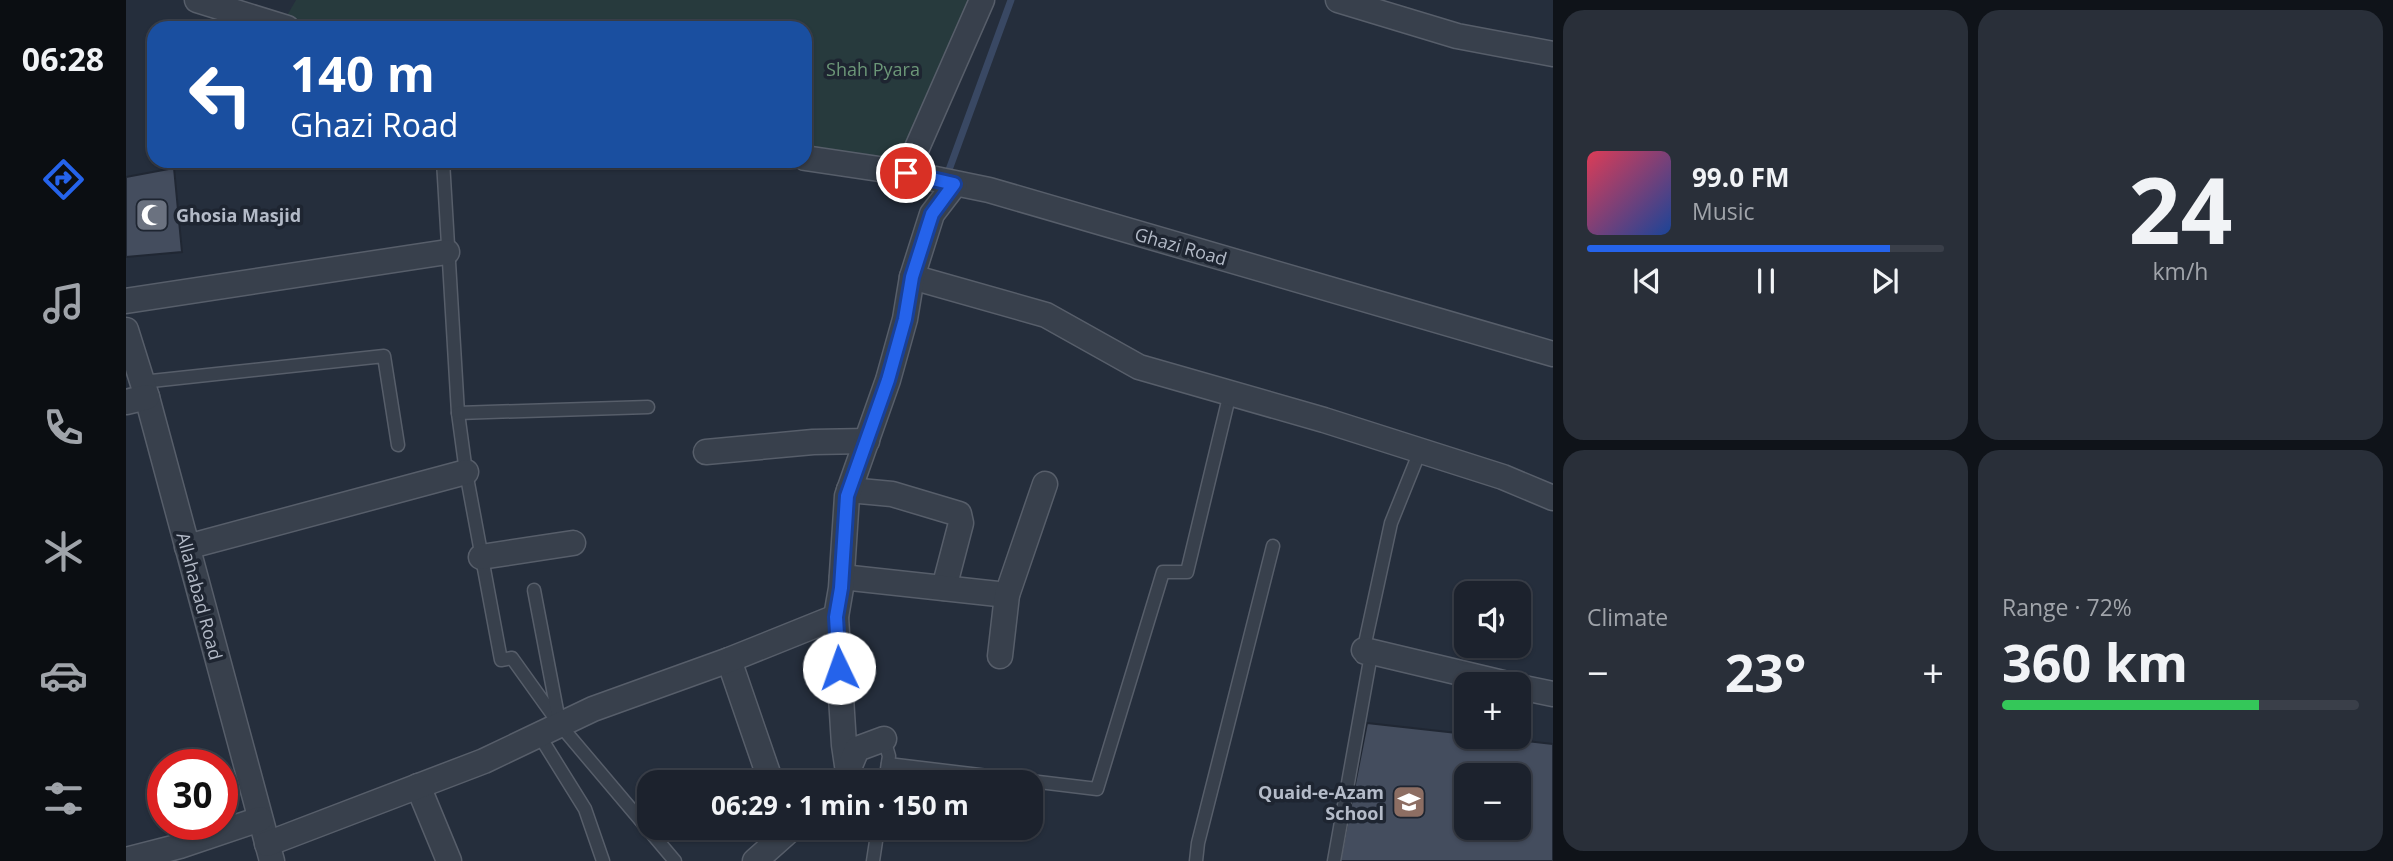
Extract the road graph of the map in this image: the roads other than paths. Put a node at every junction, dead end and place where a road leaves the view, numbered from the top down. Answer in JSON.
{"nodes":[{"id":1,"x":197,"y":0,"type":"edge"},
{"id":2,"x":982,"y":0,"type":"edge"},
{"id":3,"x":1338,"y":0,"type":"edge"},
{"id":4,"x":264,"y":21,"type":"edge"},
{"id":5,"x":1553,"y":54,"type":"edge"},
{"id":6,"x":812,"y":159,"type":"edge"},
{"id":7,"x":443,"y":168,"type":"edge"},
{"id":8,"x":906,"y":173,"type":"junction"},
{"id":9,"x":947,"y":182,"type":"junction"},
{"id":10,"x":447,"y":252,"type":"junction"},
{"id":11,"x":912,"y":277,"type":"junction"},
{"id":12,"x":126,"y":301,"type":"edge"},
{"id":13,"x":126,"y":330,"type":"edge"},
{"id":14,"x":1553,"y":354,"type":"edge"},
{"id":15,"x":1230,"y":393,"type":"junction"},
{"id":16,"x":138,"y":394,"type":"edge"},
{"id":17,"x":648,"y":407,"type":"dead end"},
{"id":18,"x":458,"y":413,"type":"junction"},
{"id":19,"x":867,"y":441,"type":"junction"},
{"id":20,"x":398,"y":445,"type":"dead end"},
{"id":21,"x":1420,"y":451,"type":"junction"},
{"id":22,"x":706,"y":452,"type":"dead end"},
{"id":23,"x":466,"y":472,"type":"junction"},
{"id":24,"x":1045,"y":484,"type":"dead end"},
{"id":25,"x":849,"y":490,"type":"junction"},
{"id":26,"x":1553,"y":498,"type":"edge"},
{"id":27,"x":573,"y":542,"type":"dead end"},
{"id":28,"x":1273,"y":546,"type":"dead end"},
{"id":29,"x":187,"y":547,"type":"junction"},
{"id":30,"x":481,"y":557,"type":"junction"},
{"id":31,"x":842,"y":577,"type":"junction"},
{"id":32,"x":944,"y":587,"type":"junction"},
{"id":33,"x":534,"y":590,"type":"dead end"},
{"id":34,"x":1007,"y":595,"type":"junction"},
{"id":35,"x":836,"y":617,"type":"junction"},
{"id":36,"x":1364,"y":650,"type":"junction"},
{"id":37,"x":1000,"y":656,"type":"dead end"},
{"id":38,"x":729,"y":660,"type":"junction"},
{"id":39,"x":1457,"y":672,"type":"edge"},
{"id":40,"x":1531,"y":689,"type":"edge"},
{"id":41,"x":1553,"y":694,"type":"edge"},
{"id":42,"x":550,"y":730,"type":"junction"},
{"id":43,"x":884,"y":739,"type":"joint"},
{"id":44,"x":888,"y":764,"type":"junction"},
{"id":45,"x":767,"y":770,"type":"edge"},
{"id":46,"x":844,"y":770,"type":"edge"},
{"id":47,"x":848,"y":770,"type":"edge"},
{"id":48,"x":887,"y":770,"type":"edge"},
{"id":49,"x":418,"y":786,"type":"junction"},
{"id":50,"x":260,"y":819,"type":"junction"},
{"id":51,"x":777,"y":840,"type":"edge"},
{"id":52,"x":876,"y":840,"type":"edge"},
{"id":53,"x":270,"y":852,"type":"edge"},
{"id":54,"x":126,"y":860,"type":"edge"},
{"id":55,"x":449,"y":861,"type":"edge"},
{"id":56,"x":603,"y":861,"type":"edge"},
{"id":57,"x":675,"y":861,"type":"edge"},
{"id":58,"x":755,"y":861,"type":"edge"},
{"id":59,"x":873,"y":861,"type":"edge"},
{"id":60,"x":1196,"y":861,"type":"edge"},
{"id":61,"x":1334,"y":861,"type":"edge"}],
"edges":[{"from":1,"to":4,"type":"street"},
{"from":2,"to":8,"type":"street"},
{"from":3,"to":5,"type":"street"},
{"from":6,"to":8,"type":"street","name":"Ghazi Road"},
{"from":7,"to":10,"type":"lane"},
{"from":8,"to":9,"type":"street","name":"Ghazi Road"},
{"from":9,"to":11,"type":"street"},
{"from":9,"to":14,"type":"street","name":"Ghazi Road"},
{"from":10,"to":12,"type":"street"},
{"from":10,"to":18,"type":"lane"},
{"from":11,"to":15,"type":"street"},
{"from":11,"to":19,"type":"street"},
{"from":13,"to":16,"type":"street","name":"Allahabad Road"},
{"from":15,"to":21,"type":"street"},
{"from":15,"to":44,"type":"lane"},
{"from":16,"to":20,"type":"lane"},
{"from":16,"to":29,"type":"street","name":"Allahabad Road"},
{"from":17,"to":18,"type":"lane"},
{"from":18,"to":23,"type":"lane"},
{"from":19,"to":22,"type":"street"},
{"from":19,"to":25,"type":"street"},
{"from":21,"to":26,"type":"street"},
{"from":21,"to":36,"type":"lane"},
{"from":23,"to":29,"type":"street"},
{"from":23,"to":30,"type":"lane"},
{"from":24,"to":34,"type":"street"},
{"from":25,"to":31,"type":"street"},
{"from":25,"to":32,"type":"street"},
{"from":27,"to":30,"type":"street"},
{"from":28,"to":60,"type":"lane"},
{"from":29,"to":50,"type":"street","name":"Allahabad Road"},
{"from":30,"to":42,"type":"lane"},
{"from":31,"to":32,"type":"street"},
{"from":31,"to":35,"type":"street"},
{"from":32,"to":34,"type":"street"},
{"from":33,"to":42,"type":"lane"},
{"from":34,"to":37,"type":"street"},
{"from":35,"to":38,"type":"street"},
{"from":35,"to":46,"type":"street"},
{"from":36,"to":39,"type":"street"},
{"from":36,"to":61,"type":"lane"},
{"from":38,"to":42,"type":"street"},
{"from":38,"to":45,"type":"street"},
{"from":40,"to":41,"type":"street"},
{"from":42,"to":49,"type":"street"},
{"from":42,"to":56,"type":"lane"},
{"from":42,"to":57,"type":"lane"},
{"from":43,"to":44,"type":"lane"},
{"from":43,"to":47,"type":"street"},
{"from":44,"to":48,"type":"lane"},
{"from":49,"to":53,"type":"street"},
{"from":49,"to":55,"type":"street"},
{"from":50,"to":53,"type":"street","name":"Allahabad Road"},
{"from":50,"to":54,"type":"street"},
{"from":51,"to":58,"type":"street"},
{"from":52,"to":59,"type":"lane"}]}
